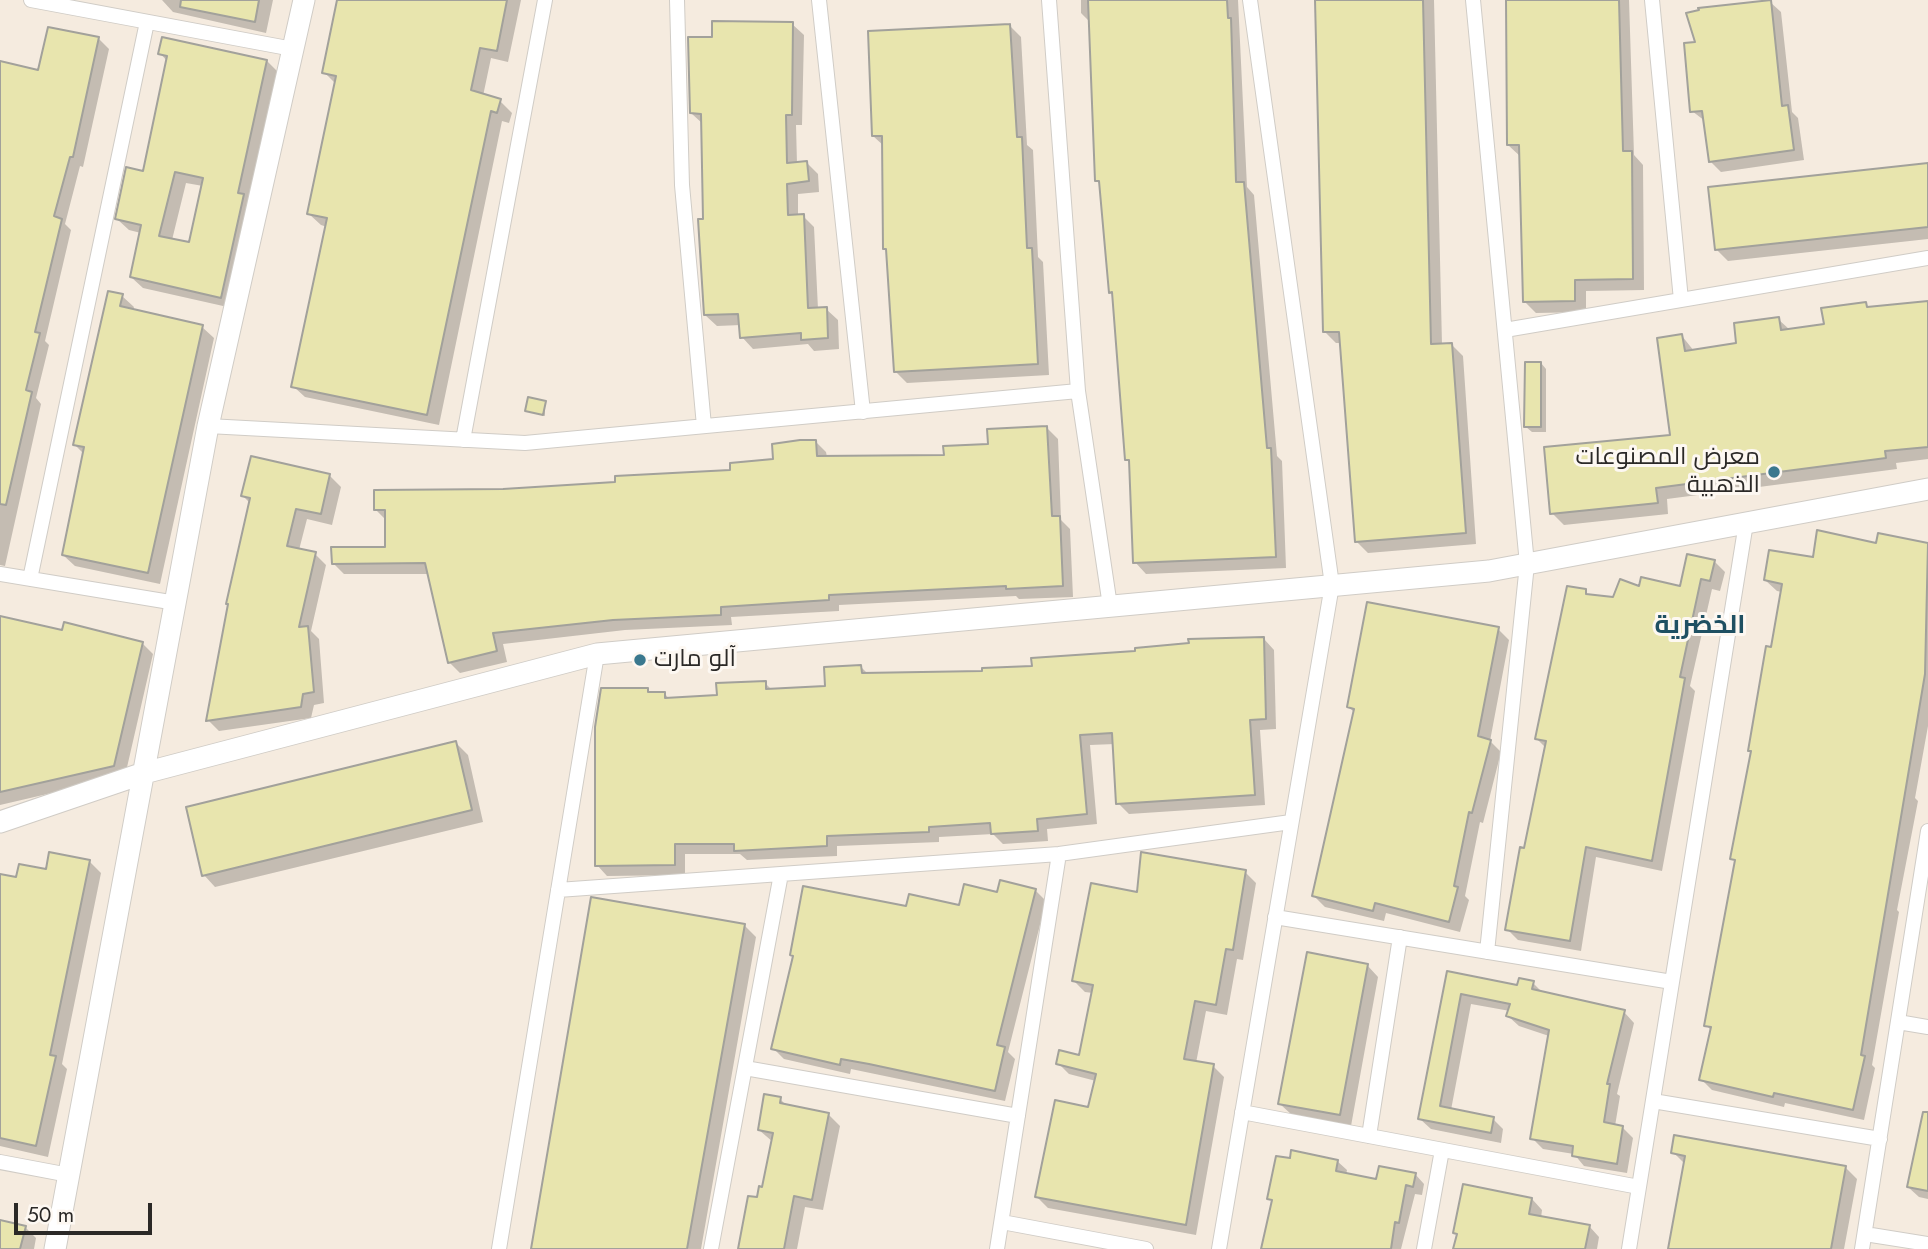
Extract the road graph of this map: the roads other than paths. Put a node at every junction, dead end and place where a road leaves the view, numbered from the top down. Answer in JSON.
{"nodes":[{"id":1,"x":31,"y":0,"type":"edge"},
{"id":2,"x":304,"y":0,"type":"edge"},
{"id":3,"x":545,"y":0,"type":"edge"},
{"id":4,"x":677,"y":0,"type":"edge"},
{"id":5,"x":819,"y":0,"type":"edge"},
{"id":6,"x":1049,"y":0,"type":"edge"},
{"id":7,"x":1250,"y":0,"type":"edge"},
{"id":8,"x":1473,"y":0,"type":"edge"},
{"id":9,"x":1653,"y":0,"type":"edge"},
{"id":10,"x":148,"y":22,"type":"junction"},
{"id":11,"x":293,"y":50,"type":"junction"},
{"id":12,"x":1928,"y":257,"type":"edge"},
{"id":13,"x":1681,"y":300,"type":"junction"},
{"id":14,"x":1505,"y":330,"type":"junction"},
{"id":15,"x":1078,"y":391,"type":"junction"},
{"id":16,"x":863,"y":411,"type":"junction"},
{"id":17,"x":208,"y":426,"type":"junction"},
{"id":18,"x":704,"y":426,"type":"junction"},
{"id":19,"x":463,"y":440,"type":"junction"},
{"id":20,"x":1928,"y":489,"type":"edge"},
{"id":21,"x":1746,"y":523,"type":"junction"},
{"id":22,"x":1527,"y":564,"type":"junction"},
{"id":23,"x":0,"y":574,"type":"edge"},
{"id":24,"x":30,"y":579,"type":"junction"},
{"id":25,"x":1332,"y":585,"type":"junction"},
{"id":26,"x":176,"y":603,"type":"junction"},
{"id":27,"x":1110,"y":606,"type":"junction"},
{"id":28,"x":597,"y":654,"type":"junction"},
{"id":29,"x":144,"y":774,"type":"junction"},
{"id":30,"x":0,"y":822,"type":"edge"},
{"id":31,"x":1291,"y":822,"type":"junction"},
{"id":32,"x":1928,"y":831,"type":"edge"},
{"id":33,"x":1059,"y":855,"type":"junction"},
{"id":34,"x":781,"y":874,"type":"junction"},
{"id":35,"x":558,"y":890,"type":"junction"},
{"id":36,"x":1275,"y":917,"type":"junction"},
{"id":37,"x":1400,"y":937,"type":"junction"},
{"id":38,"x":1488,"y":952,"type":"junction"},
{"id":39,"x":1672,"y":982,"type":"junction"},
{"id":40,"x":1898,"y":1022,"type":"junction"},
{"id":41,"x":1928,"y":1027,"type":"edge"},
{"id":42,"x":745,"y":1068,"type":"junction"},
{"id":43,"x":1653,"y":1101,"type":"junction"},
{"id":44,"x":1242,"y":1112,"type":"junction"},
{"id":45,"x":1018,"y":1116,"type":"junction"},
{"id":46,"x":1369,"y":1136,"type":"junction"},
{"id":47,"x":1880,"y":1139,"type":"junction"},
{"id":48,"x":1442,"y":1150,"type":"junction"},
{"id":49,"x":0,"y":1162,"type":"edge"},
{"id":50,"x":69,"y":1175,"type":"junction"},
{"id":51,"x":1639,"y":1187,"type":"junction"},
{"id":52,"x":1002,"y":1222,"type":"junction"},
{"id":53,"x":1865,"y":1234,"type":"junction"},
{"id":54,"x":1928,"y":1244,"type":"edge"},
{"id":55,"x":55,"y":1249,"type":"edge"},
{"id":56,"x":499,"y":1249,"type":"edge"},
{"id":57,"x":711,"y":1249,"type":"edge"},
{"id":58,"x":998,"y":1249,"type":"edge"},
{"id":59,"x":1146,"y":1249,"type":"edge"},
{"id":60,"x":1219,"y":1249,"type":"edge"},
{"id":61,"x":1424,"y":1249,"type":"edge"},
{"id":62,"x":1629,"y":1249,"type":"edge"},
{"id":63,"x":1862,"y":1249,"type":"edge"}],
"edges":[{"from":1,"to":10,"type":"street"},
{"from":2,"to":11,"type":"street"},
{"from":3,"to":19,"type":"street"},
{"from":4,"to":18,"type":"street"},
{"from":5,"to":16,"type":"street"},
{"from":6,"to":15,"type":"street"},
{"from":7,"to":25,"type":"street"},
{"from":8,"to":14,"type":"street"},
{"from":9,"to":13,"type":"street"},
{"from":10,"to":11,"type":"street"},
{"from":10,"to":24,"type":"street"},
{"from":11,"to":17,"type":"street"},
{"from":12,"to":13,"type":"street"},
{"from":13,"to":14,"type":"street"},
{"from":14,"to":22,"type":"street"},
{"from":15,"to":16,"type":"street"},
{"from":15,"to":27,"type":"street"},
{"from":16,"to":18,"type":"street"},
{"from":17,"to":19,"type":"street"},
{"from":17,"to":26,"type":"street"},
{"from":18,"to":19,"type":"street"},
{"from":20,"to":21,"type":"street"},
{"from":21,"to":22,"type":"street"},
{"from":21,"to":39,"type":"street"},
{"from":22,"to":25,"type":"street"},
{"from":22,"to":38,"type":"street"},
{"from":23,"to":24,"type":"street"},
{"from":24,"to":26,"type":"street"},
{"from":25,"to":27,"type":"street"},
{"from":25,"to":31,"type":"street"},
{"from":26,"to":29,"type":"street"},
{"from":27,"to":28,"type":"street"},
{"from":28,"to":29,"type":"street"},
{"from":28,"to":35,"type":"street"},
{"from":29,"to":30,"type":"street"},
{"from":29,"to":50,"type":"street"},
{"from":31,"to":33,"type":"street"},
{"from":31,"to":36,"type":"street"},
{"from":32,"to":40,"type":"street"},
{"from":33,"to":34,"type":"street"},
{"from":33,"to":45,"type":"street"},
{"from":34,"to":35,"type":"street"},
{"from":34,"to":42,"type":"street"},
{"from":35,"to":56,"type":"street"},
{"from":36,"to":37,"type":"street"},
{"from":36,"to":44,"type":"street"},
{"from":37,"to":38,"type":"street"},
{"from":37,"to":46,"type":"street"},
{"from":38,"to":39,"type":"street"},
{"from":39,"to":43,"type":"street"},
{"from":40,"to":41,"type":"street"},
{"from":40,"to":47,"type":"street"},
{"from":42,"to":45,"type":"street"},
{"from":42,"to":57,"type":"street"},
{"from":43,"to":47,"type":"street"},
{"from":43,"to":51,"type":"street"},
{"from":44,"to":46,"type":"street"},
{"from":44,"to":60,"type":"street"},
{"from":45,"to":52,"type":"street"},
{"from":46,"to":48,"type":"street"},
{"from":47,"to":53,"type":"street"},
{"from":48,"to":51,"type":"street"},
{"from":48,"to":61,"type":"street"},
{"from":49,"to":50,"type":"street"},
{"from":50,"to":55,"type":"street"},
{"from":51,"to":62,"type":"street"},
{"from":52,"to":58,"type":"street"},
{"from":52,"to":59,"type":"street"},
{"from":53,"to":54,"type":"street"},
{"from":53,"to":63,"type":"street"}]}
